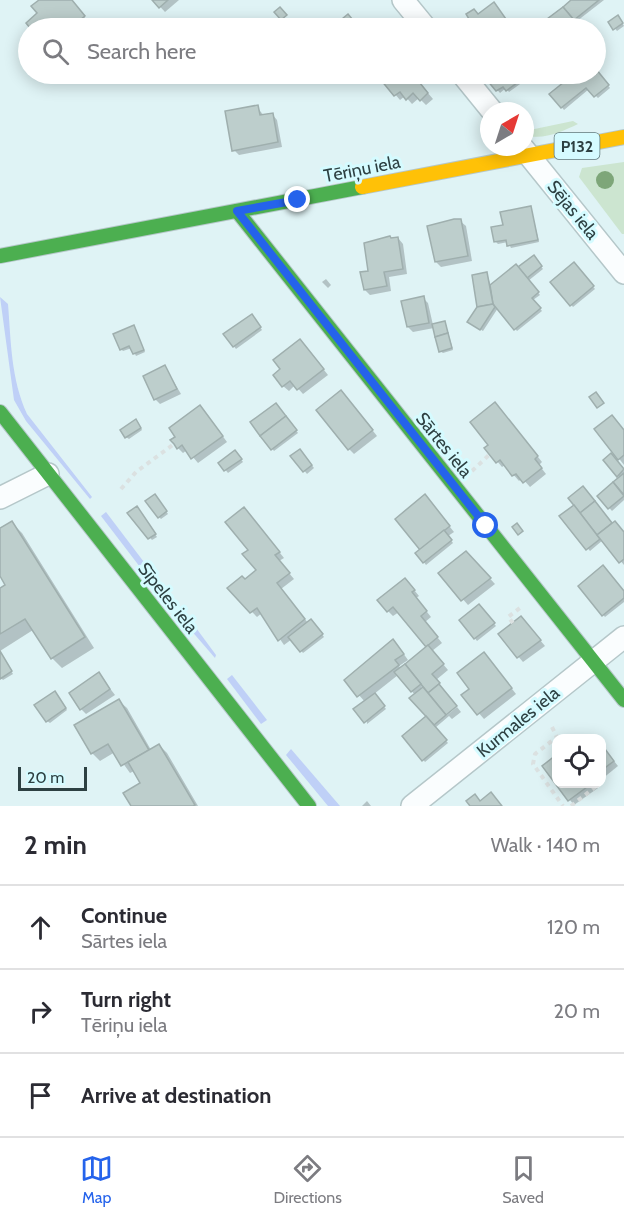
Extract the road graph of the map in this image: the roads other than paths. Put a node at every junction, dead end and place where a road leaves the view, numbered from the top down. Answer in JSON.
{"nodes":[{"id":1,"x":403,"y":0,"type":"edge"},
{"id":2,"x":418,"y":18,"type":"edge"},
{"id":3,"x":470,"y":84,"type":"edge"},
{"id":4,"x":485,"y":102,"type":"edge"},
{"id":5,"x":624,"y":137,"type":"edge"},
{"id":6,"x":534,"y":150,"type":"edge"},
{"id":7,"x":502,"y":156,"type":"edge"},
{"id":8,"x":530,"y":156,"type":"edge"},
{"id":9,"x":237,"y":211,"type":"junction"},
{"id":10,"x":0,"y":256,"type":"edge"},
{"id":11,"x":624,"y":273,"type":"edge"},
{"id":12,"x":0,"y":412,"type":"edge"},
{"id":13,"x":48,"y":474,"type":"junction"},
{"id":14,"x":0,"y":498,"type":"edge"},
{"id":15,"x":624,"y":638,"type":"edge"},
{"id":16,"x":594,"y":662,"type":"junction"},
{"id":17,"x":624,"y":700,"type":"edge"},
{"id":18,"x":309,"y":806,"type":"edge"},
{"id":19,"x":412,"y":806,"type":"edge"}],
"edges":[{"from":1,"to":2,"type":"street"},
{"from":3,"to":4,"type":"street"},
{"from":5,"to":6,"type":"street","name":"Tēriņu iela","number":"P132"},
{"from":7,"to":9,"type":"street","name":"Tēriņu iela","number":"P132"},
{"from":8,"to":11,"type":"street","name":"Sējas iela"},
{"from":9,"to":10,"type":"street","name":"Tēriņu iela","number":"P132"},
{"from":9,"to":16,"type":"street","name":"Sārtes iela"},
{"from":12,"to":13,"type":"street","name":"Sīpeles iela"},
{"from":13,"to":14,"type":"street"},
{"from":13,"to":18,"type":"street","name":"Sīpeles iela"},
{"from":15,"to":16,"type":"street","name":"Kurmales iela"},
{"from":16,"to":17,"type":"street","name":"Sārtes iela"},
{"from":16,"to":19,"type":"street","name":"Kurmales iela"}]}
